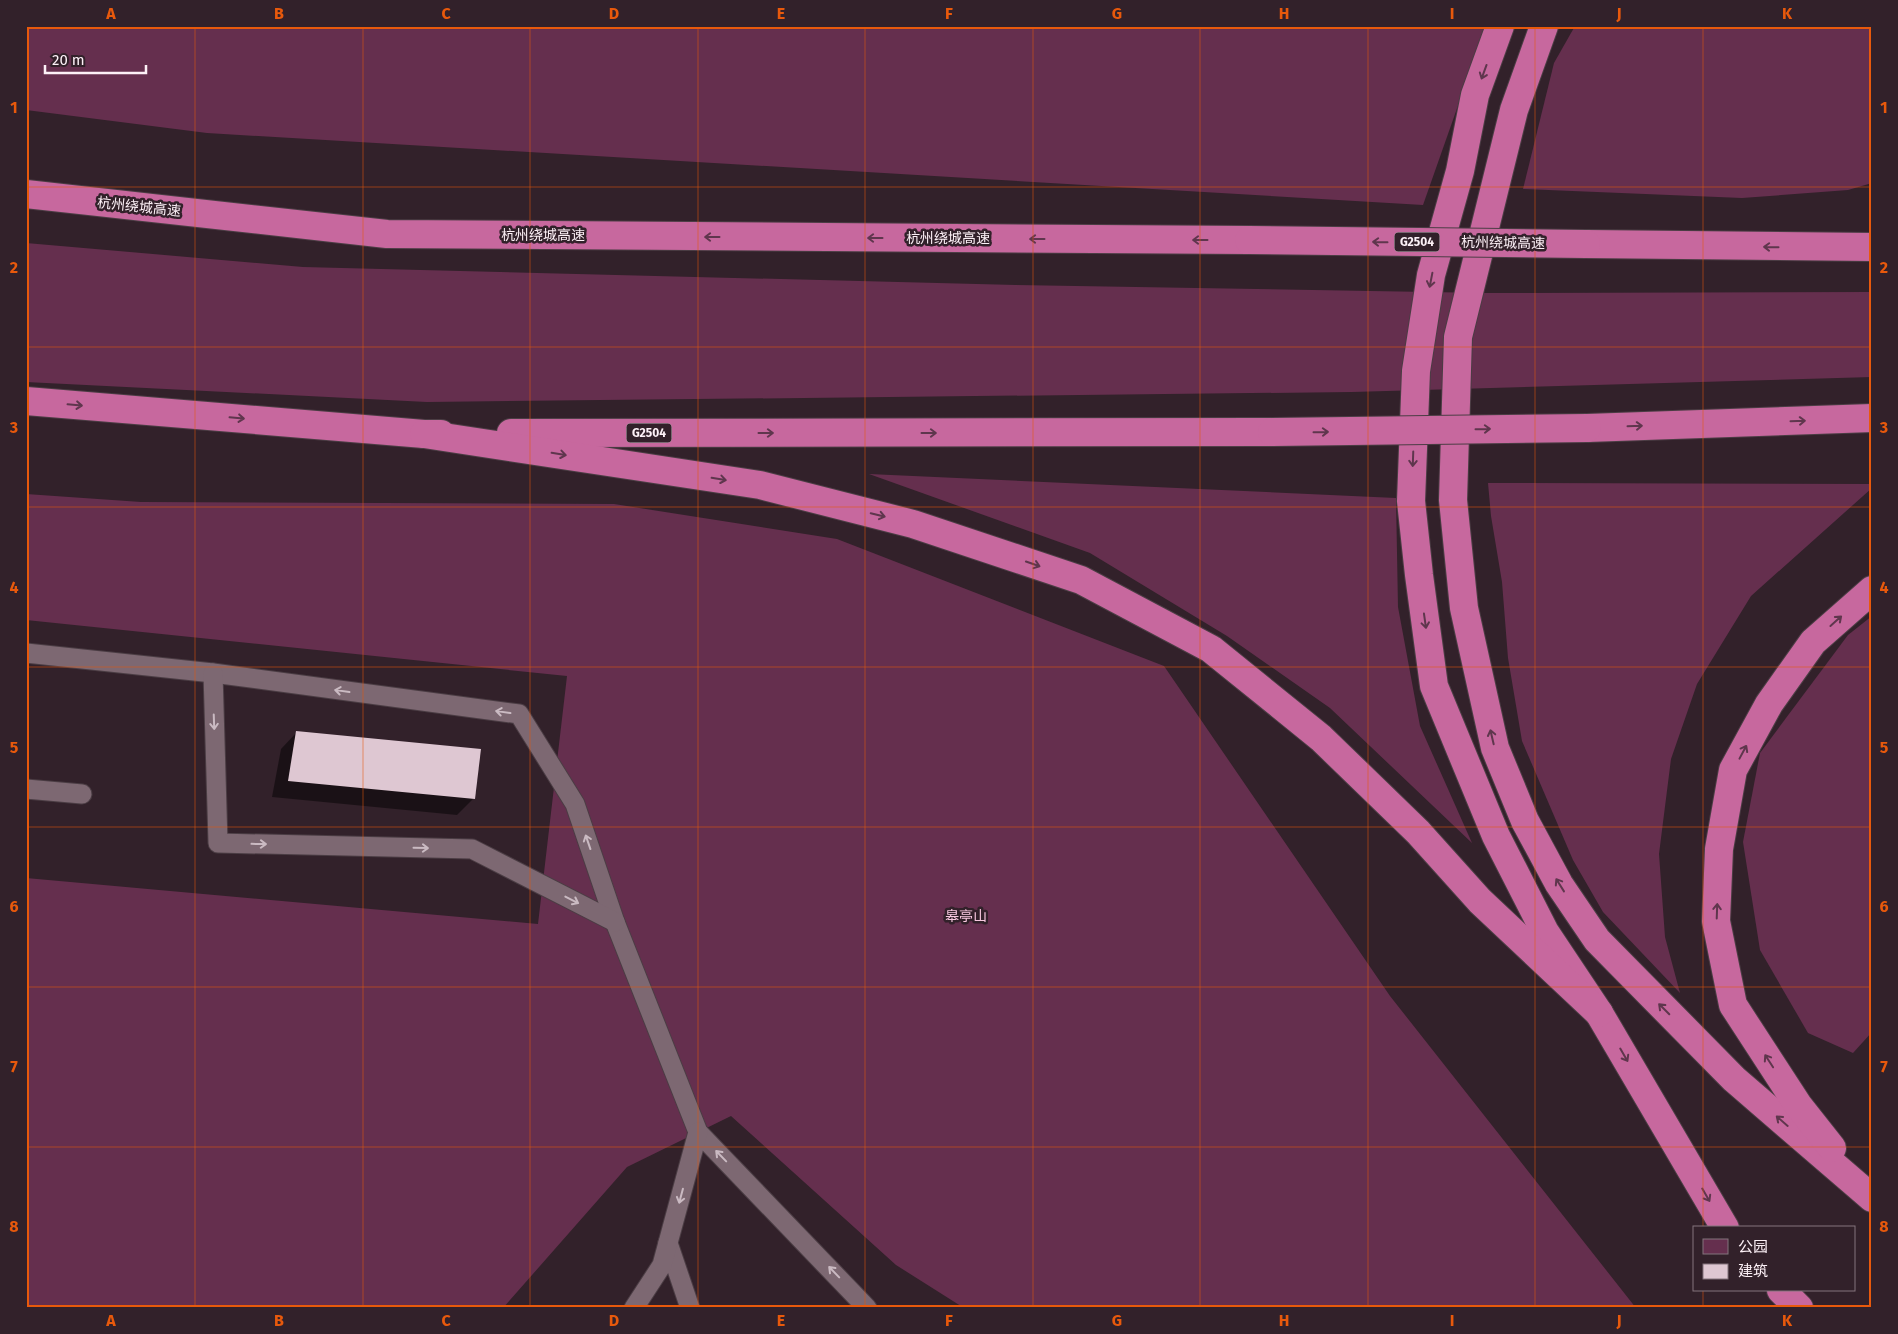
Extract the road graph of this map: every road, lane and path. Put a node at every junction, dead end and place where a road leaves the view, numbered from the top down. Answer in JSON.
{"nodes":[{"id":1,"x":1500,"y":26,"type":"edge"},
{"id":2,"x":1544,"y":26,"type":"edge"},
{"id":3,"x":26,"y":194,"type":"edge"},
{"id":4,"x":1872,"y":237,"type":"edge"},
{"id":5,"x":1800,"y":247,"type":"junction"},
{"id":6,"x":1872,"y":247,"type":"edge"},
{"id":7,"x":26,"y":401,"type":"edge"},
{"id":8,"x":1872,"y":418,"type":"edge"},
{"id":9,"x":424,"y":434,"type":"junction"},
{"id":10,"x":1872,"y":590,"type":"edge"},
{"id":11,"x":26,"y":653,"type":"edge"},
{"id":12,"x":213,"y":673,"type":"junction"},
{"id":13,"x":26,"y":789,"type":"edge"},
{"id":14,"x":82,"y":794,"type":"dead end"},
{"id":15,"x":614,"y":922,"type":"junction"},
{"id":16,"x":1599,"y":1013,"type":"junction"},
{"id":17,"x":698,"y":1132,"type":"junction"},
{"id":18,"x":1872,"y":1198,"type":"edge"},
{"id":19,"x":1724,"y":1226,"type":"edge"},
{"id":20,"x":668,"y":1243,"type":"junction"},
{"id":21,"x":1783,"y":1292,"type":"edge"},
{"id":22,"x":634,"y":1308,"type":"edge"},
{"id":23,"x":690,"y":1308,"type":"edge"},
{"id":24,"x":867,"y":1308,"type":"edge"},
{"id":25,"x":1799,"y":1308,"type":"edge"}],
"edges":[{"from":1,"to":16,"type":"highway","one_way":true},
{"from":18,"to":2,"type":"highway","one_way":true},
{"from":5,"to":3,"type":"highway","name":"杭州绕城高速","number":"G2504","one_way":true,"bridge":true},
{"from":4,"to":5,"type":"highway"},
{"from":5,"to":6,"type":"highway","name":"杭州绕城高速","number":"G2504"},
{"from":7,"to":9,"type":"highway","number":"G2504","one_way":true},
{"from":9,"to":8,"type":"highway","number":"G2504","one_way":true,"bridge":true},
{"from":9,"to":16,"type":"highway","one_way":true},
{"from":18,"to":10,"type":"highway","one_way":true},
{"from":11,"to":12,"type":"lane"},
{"from":15,"to":12,"type":"lane","one_way":true},
{"from":12,"to":15,"type":"lane","one_way":true},
{"from":13,"to":14,"type":"lane"},
{"from":15,"to":17,"type":"lane"},
{"from":16,"to":19,"type":"highway","one_way":true},
{"from":17,"to":20,"type":"lane","one_way":true},
{"from":24,"to":17,"type":"lane","one_way":true},
{"from":20,"to":22,"type":"lane"},
{"from":20,"to":23,"type":"lane"},
{"from":21,"to":25,"type":"highway"}]}
